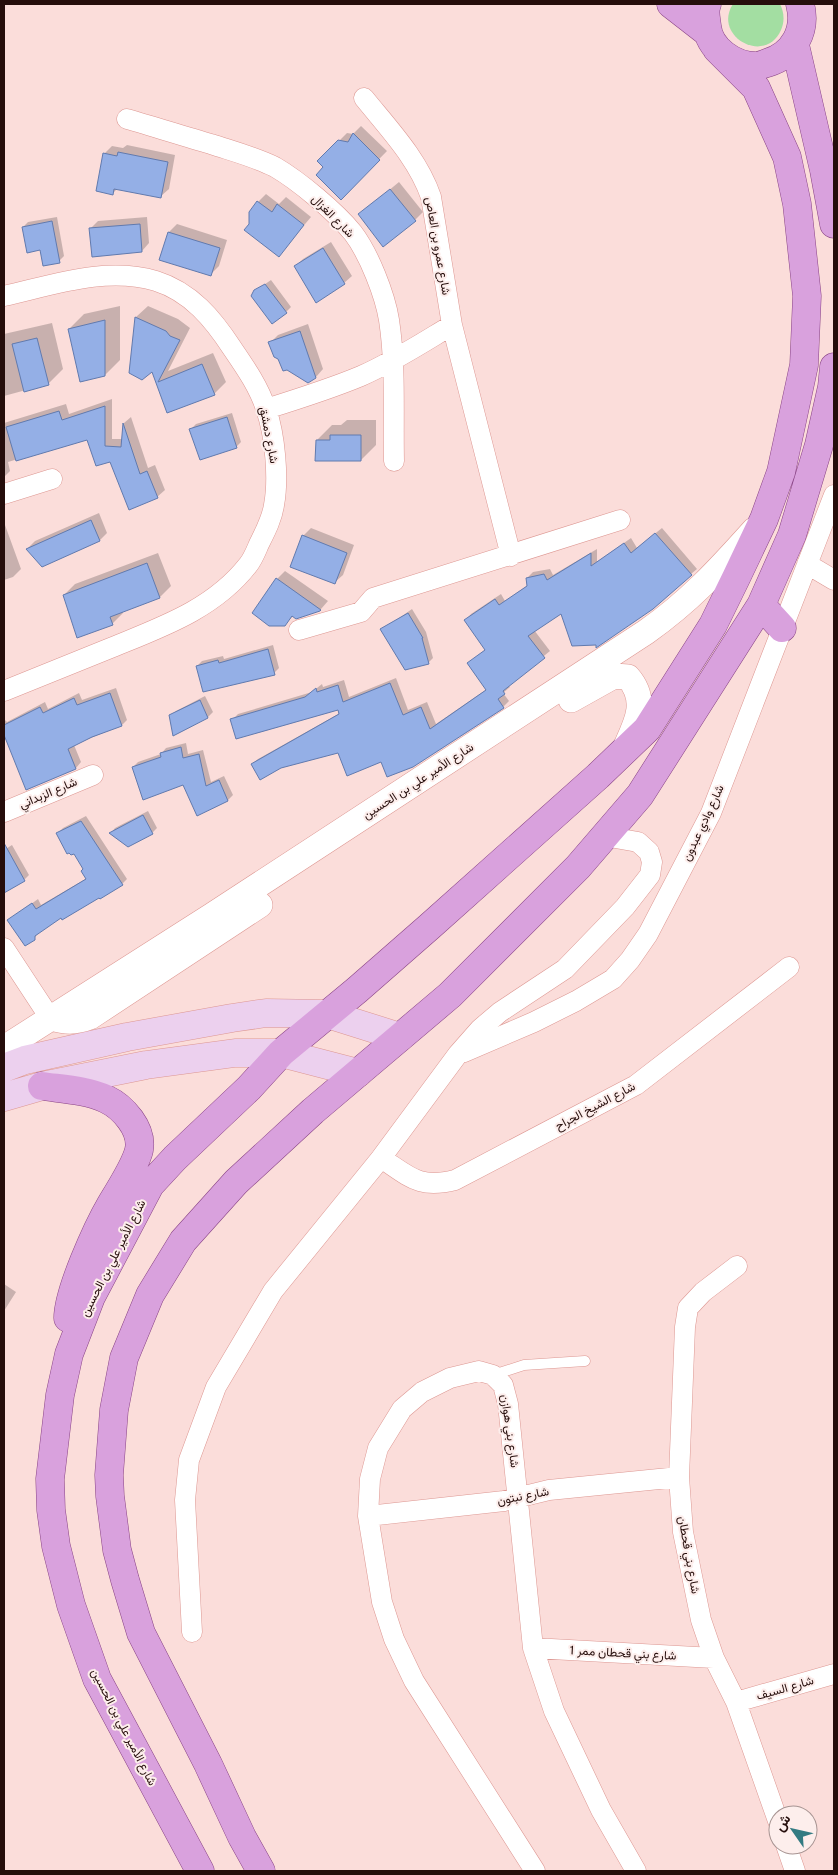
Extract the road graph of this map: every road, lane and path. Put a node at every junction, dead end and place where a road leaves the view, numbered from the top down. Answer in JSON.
{"nodes":[{"id":1,"x":671,"y":4,"type":"edge"},
{"id":2,"x":708,"y":4,"type":"edge"},
{"id":3,"x":805,"y":8,"type":"edge"},
{"id":4,"x":712,"y":41,"type":"junction"},
{"id":5,"x":794,"y":45,"type":"junction"},
{"id":6,"x":364,"y":98,"type":"dead end"},
{"id":7,"x":127,"y":119,"type":"dead end"},
{"id":8,"x":834,"y":224,"type":"edge"},
{"id":9,"x":4,"y":296,"type":"edge"},
{"id":10,"x":452,"y":325,"type":"junction"},
{"id":11,"x":392,"y":360,"type":"junction"},
{"id":12,"x":834,"y":367,"type":"edge"},
{"id":13,"x":266,"y":409,"type":"junction"},
{"id":14,"x":394,"y":460,"type":"dead end"},
{"id":15,"x":52,"y":479,"type":"dead end"},
{"id":16,"x":4,"y":494,"type":"edge"},
{"id":17,"x":834,"y":495,"type":"edge"},
{"id":18,"x":764,"y":519,"type":"junction"},
{"id":19,"x":620,"y":520,"type":"dead end"},
{"id":20,"x":511,"y":556,"type":"junction"},
{"id":21,"x":806,"y":564,"type":"junction"},
{"id":22,"x":834,"y":580,"type":"edge"},
{"id":23,"x":761,"y":605,"type":"junction"},
{"id":24,"x":782,"y":628,"type":"junction"},
{"id":25,"x":299,"y":630,"type":"dead end"},
{"id":26,"x":4,"y":691,"type":"edge"},
{"id":27,"x":623,"y":750,"type":"junction"},
{"id":28,"x":93,"y":775,"type":"dead end"},
{"id":29,"x":4,"y":812,"type":"edge"},
{"id":30,"x":604,"y":836,"type":"junction"},
{"id":31,"x":650,"y":875,"type":"junction"},
{"id":32,"x":676,"y":880,"type":"junction"},
{"id":33,"x":4,"y":948,"type":"edge"},
{"id":34,"x":789,"y":967,"type":"dead end"},
{"id":35,"x":327,"y":1014,"type":"junction"},
{"id":36,"x":50,"y":1018,"type":"junction"},
{"id":37,"x":400,"y":1037,"type":"junction"},
{"id":38,"x":4,"y":1048,"type":"edge"},
{"id":39,"x":281,"y":1053,"type":"junction"},
{"id":40,"x":458,"y":1054,"type":"junction"},
{"id":41,"x":4,"y":1068,"type":"edge"},
{"id":42,"x":358,"y":1073,"type":"junction"},
{"id":43,"x":42,"y":1086,"type":"junction"},
{"id":44,"x":4,"y":1097,"type":"edge"},
{"id":45,"x":381,"y":1158,"type":"junction"},
{"id":46,"x":737,"y":1266,"type":"dead end"},
{"id":47,"x":69,"y":1354,"type":"junction"},
{"id":48,"x":585,"y":1361,"type":"dead end"},
{"id":49,"x":493,"y":1375,"type":"junction"},
{"id":50,"x":678,"y":1477,"type":"junction"},
{"id":51,"x":519,"y":1498,"type":"junction"},
{"id":52,"x":368,"y":1516,"type":"junction"},
{"id":53,"x":192,"y":1632,"type":"dead end"},
{"id":54,"x":533,"y":1648,"type":"junction"},
{"id":55,"x":714,"y":1658,"type":"junction"},
{"id":56,"x":834,"y":1674,"type":"edge"},
{"id":57,"x":736,"y":1702,"type":"junction"},
{"id":58,"x":772,"y":1805,"type":"edge"},
{"id":59,"x":200,"y":1871,"type":"edge"},
{"id":60,"x":261,"y":1871,"type":"edge"},
{"id":61,"x":535,"y":1871,"type":"edge"},
{"id":62,"x":636,"y":1871,"type":"edge"}],
"edges":[{"from":1,"to":4,"type":"main road"},
{"from":2,"to":4,"type":"main road"},
{"from":3,"to":5,"type":"main road"},
{"from":4,"to":5,"type":"main road"},
{"from":4,"to":18,"type":"main road","name":"شارع الأمير علي بن الحسين"},
{"from":5,"to":8,"type":"main road"},
{"from":6,"to":10,"type":"street","name":"شارع عمرو بن العاص"},
{"from":7,"to":11,"type":"street","name":"شارع الغزال"},
{"from":9,"to":13,"type":"street","name":"شارع دمشق"},
{"from":10,"to":11,"type":"street"},
{"from":10,"to":20,"type":"street","name":"شارع عمرو بن العاص"},
{"from":11,"to":13,"type":"street"},
{"from":11,"to":14,"type":"street","name":"شارع الغزال"},
{"from":12,"to":23,"type":"main road"},
{"from":13,"to":26,"type":"street","name":"شارع دمشق"},
{"from":15,"to":16,"type":"street"},
{"from":17,"to":21,"type":"street","name":"شارع وادي عبدون"},
{"from":18,"to":27,"type":"main road","name":"شارع الأمير علي بن الحسين"},
{"from":18,"to":36,"type":"street","name":"شارع الأمير علي بن الحسين"},
{"from":19,"to":20,"type":"street"},
{"from":20,"to":25,"type":"street"},
{"from":21,"to":22,"type":"street"},
{"from":21,"to":24,"type":"street","name":"شارع وادي عبدون"},
{"from":23,"to":24,"type":"main road"},
{"from":23,"to":30,"type":"main road"},
{"from":24,"to":32,"type":"street","name":"شارع وادي عبدون"},
{"from":27,"to":35,"type":"main road","name":"شارع الأمير علي بن الحسين"},
{"from":27,"to":36,"type":"street","name":"شارع الأمير علي بن الحسين"},
{"from":28,"to":29,"type":"street","name":"شارع الزبداني"},
{"from":30,"to":31,"type":"street"},
{"from":30,"to":37,"type":"main road"},
{"from":31,"to":32,"type":"street"},
{"from":31,"to":40,"type":"street"},
{"from":32,"to":40,"type":"street","name":"شارع وادي عبدون"},
{"from":33,"to":36,"type":"street"},
{"from":34,"to":45,"type":"street","name":"شارع الشيخ الجراح"},
{"from":35,"to":37,"type":"main road"},
{"from":35,"to":39,"type":"main road","name":"شارع الأمير علي بن الحسين"},
{"from":35,"to":41,"type":"main road"},
{"from":36,"to":38,"type":"street","name":"شارع الأمير علي بن الحسين"},
{"from":37,"to":42,"type":"main road"},
{"from":39,"to":42,"type":"main road"},
{"from":39,"to":43,"type":"main road"},
{"from":39,"to":47,"type":"main road","name":"شارع الأمير علي بن الحسين"},
{"from":40,"to":45,"type":"street"},
{"from":42,"to":60,"type":"main road"},
{"from":43,"to":44,"type":"main road"},
{"from":43,"to":47,"type":"main road"},
{"from":45,"to":53,"type":"street"},
{"from":46,"to":50,"type":"street","name":"شارع بني قحطان"},
{"from":47,"to":59,"type":"main road","name":"شارع الأمير علي بن الحسين"},
{"from":48,"to":49,"type":"lane"},
{"from":49,"to":51,"type":"street","name":"شارع بني هوازن"},
{"from":49,"to":52,"type":"street"},
{"from":50,"to":51,"type":"street","name":"شارع نبتون"},
{"from":50,"to":55,"type":"street","name":"شارع بني قحطان"},
{"from":51,"to":52,"type":"street","name":"شارع نبتون"},
{"from":51,"to":54,"type":"street","name":"شارع بني هوازن"},
{"from":52,"to":61,"type":"street"},
{"from":54,"to":55,"type":"street","name":"شارع بني قحطان ممر 1"},
{"from":54,"to":62,"type":"street","name":"شارع بني هوازن"},
{"from":55,"to":57,"type":"street","name":"شارع بني قحطان"},
{"from":56,"to":57,"type":"street","name":"شارع السيف"},
{"from":57,"to":58,"type":"street","name":"شارع بني قحطان"}]}
